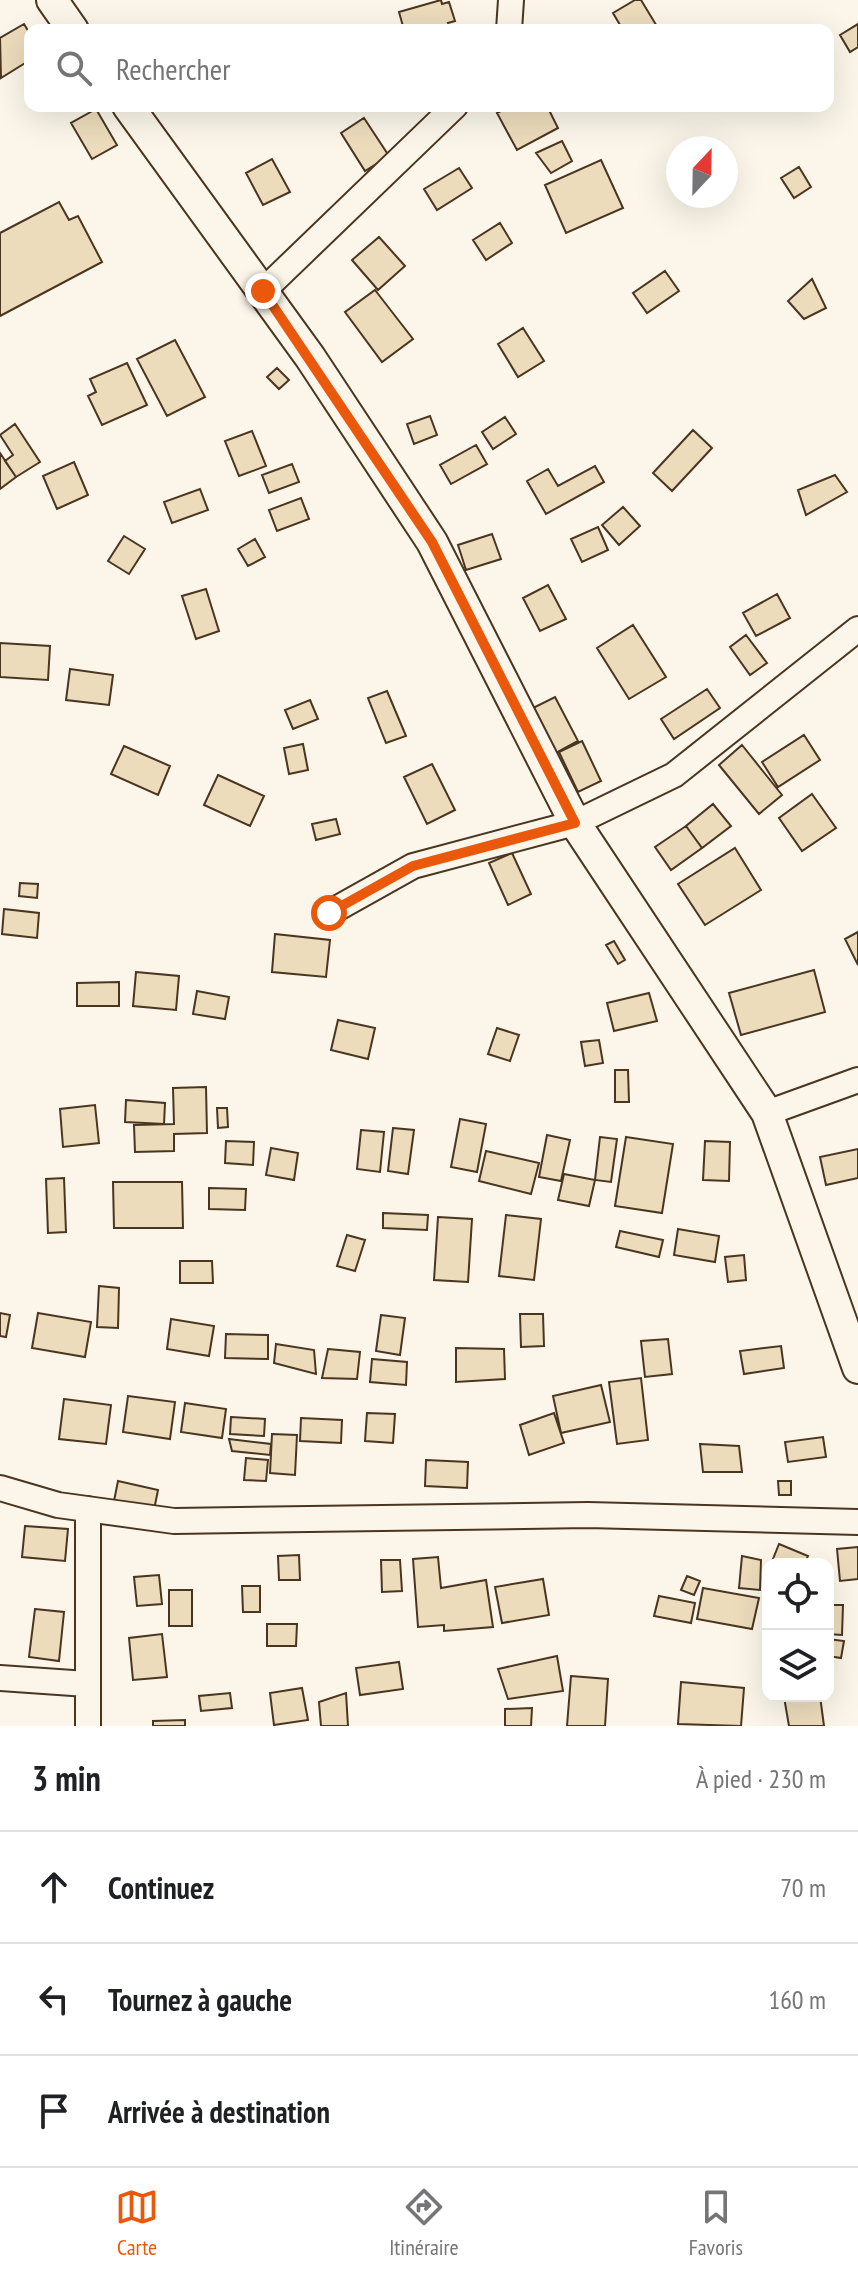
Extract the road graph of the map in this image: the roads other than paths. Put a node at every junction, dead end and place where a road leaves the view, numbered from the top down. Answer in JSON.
{"nodes":[{"id":1,"x":52,"y":0,"type":"edge"},
{"id":2,"x":511,"y":0,"type":"edge"},
{"id":3,"x":69,"y":24,"type":"edge"},
{"id":4,"x":509,"y":24,"type":"edge"},
{"id":5,"x":132,"y":112,"type":"edge"},
{"id":6,"x":449,"y":112,"type":"edge"},
{"id":7,"x":263,"y":291,"type":"junction"},
{"id":8,"x":858,"y":629,"type":"edge"},
{"id":9,"x":575,"y":823,"type":"junction"},
{"id":10,"x":329,"y":913,"type":"dead end"},
{"id":11,"x":858,"y":1080,"type":"edge"},
{"id":12,"x":767,"y":1113,"type":"junction"},
{"id":13,"x":858,"y":1368,"type":"edge"},
{"id":14,"x":0,"y":1488,"type":"edge"},
{"id":15,"x":88,"y":1509,"type":"junction"},
{"id":16,"x":858,"y":1522,"type":"edge"},
{"id":17,"x":0,"y":1678,"type":"edge"},
{"id":18,"x":87,"y":1684,"type":"junction"},
{"id":19,"x":88,"y":1726,"type":"edge"}],
"edges":[{"from":1,"to":3,"type":"street"},
{"from":2,"to":4,"type":"street"},
{"from":5,"to":7,"type":"street"},
{"from":6,"to":7,"type":"street"},
{"from":7,"to":9,"type":"street"},
{"from":8,"to":9,"type":"street"},
{"from":9,"to":10,"type":"street"},
{"from":9,"to":12,"type":"street"},
{"from":11,"to":12,"type":"street"},
{"from":12,"to":13,"type":"street"},
{"from":14,"to":15,"type":"street"},
{"from":15,"to":16,"type":"street"},
{"from":15,"to":18,"type":"street"},
{"from":17,"to":18,"type":"street"},
{"from":18,"to":19,"type":"street"}]}
